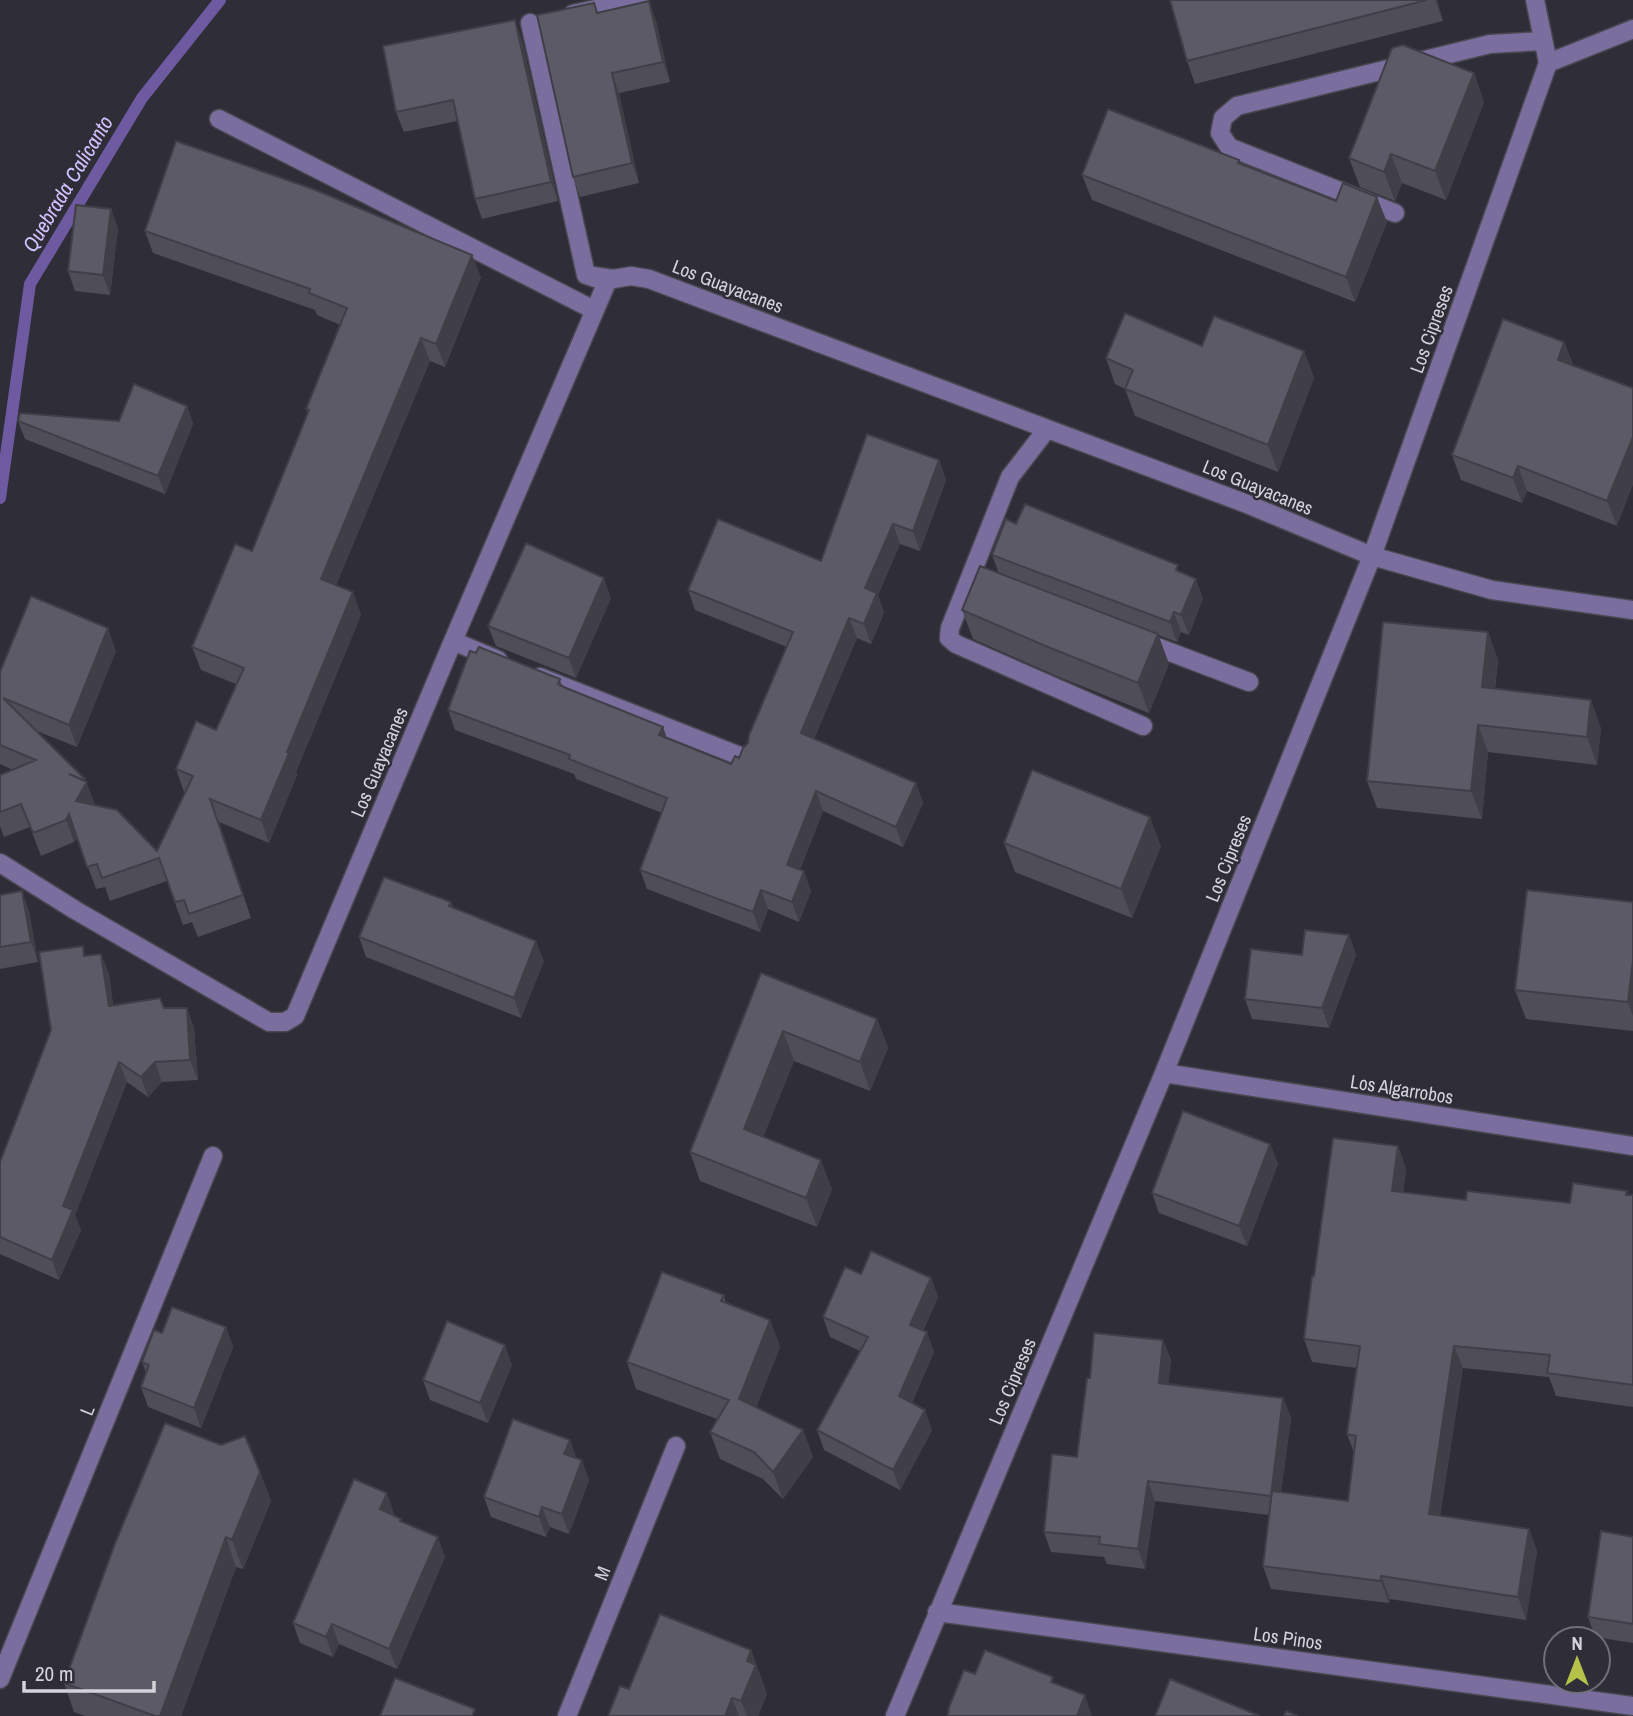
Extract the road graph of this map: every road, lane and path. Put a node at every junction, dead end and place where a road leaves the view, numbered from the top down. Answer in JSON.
{"nodes":[{"id":1,"x":639,"y":0,"type":"edge"},
{"id":2,"x":1535,"y":0,"type":"edge"},
{"id":3,"x":1633,"y":29,"type":"edge"},
{"id":4,"x":1543,"y":41,"type":"junction"},
{"id":5,"x":1548,"y":63,"type":"junction"},
{"id":6,"x":219,"y":119,"type":"dead end"},
{"id":7,"x":1395,"y":213,"type":"dead end"},
{"id":8,"x":586,"y":275,"type":"junction"},
{"id":9,"x":594,"y":310,"type":"junction"},
{"id":10,"x":1047,"y":429,"type":"junction"},
{"id":11,"x":1372,"y":556,"type":"junction"},
{"id":12,"x":1633,"y":610,"type":"edge"},
{"id":13,"x":1123,"y":634,"type":"edge"},
{"id":14,"x":453,"y":640,"type":"junction"},
{"id":15,"x":1249,"y":682,"type":"dead end"},
{"id":16,"x":1143,"y":726,"type":"dead end"},
{"id":17,"x":745,"y":758,"type":"edge"},
{"id":18,"x":0,"y":863,"type":"edge"},
{"id":19,"x":1164,"y":1073,"type":"junction"},
{"id":20,"x":1633,"y":1146,"type":"edge"},
{"id":21,"x":214,"y":1156,"type":"dead end"},
{"id":22,"x":676,"y":1446,"type":"dead end"},
{"id":23,"x":937,"y":1612,"type":"junction"},
{"id":24,"x":0,"y":1679,"type":"edge"},
{"id":25,"x":1633,"y":1706,"type":"edge"},
{"id":26,"x":567,"y":1716,"type":"edge"},
{"id":27,"x":895,"y":1716,"type":"edge"}],
"edges":[{"from":1,"to":8,"type":"street"},
{"from":2,"to":4,"type":"street"},
{"from":3,"to":5,"type":"street"},
{"from":4,"to":5,"type":"street"},
{"from":4,"to":7,"type":"street"},
{"from":5,"to":11,"type":"street","name":"Los Cipreses"},
{"from":6,"to":9,"type":"street"},
{"from":8,"to":9,"type":"street","name":"Los Guayacanes"},
{"from":8,"to":10,"type":"street","name":"Los Guayacanes"},
{"from":9,"to":14,"type":"street","name":"Los Guayacanes"},
{"from":10,"to":11,"type":"street","name":"Los Guayacanes"},
{"from":10,"to":16,"type":"street"},
{"from":11,"to":12,"type":"street","name":"Los Guayacanes"},
{"from":11,"to":19,"type":"street","name":"Los Cipreses"},
{"from":13,"to":15,"type":"street"},
{"from":14,"to":17,"type":"street"},
{"from":14,"to":18,"type":"street","name":"Los Guayacanes"},
{"from":19,"to":20,"type":"street","name":"Los Algarrobos"},
{"from":19,"to":23,"type":"street","name":"Los Cipreses"},
{"from":21,"to":24,"type":"street","name":"L"},
{"from":22,"to":26,"type":"street","name":"M"},
{"from":23,"to":25,"type":"street","name":"Los Pinos"},
{"from":23,"to":27,"type":"street","name":"Los Cipreses"}]}
